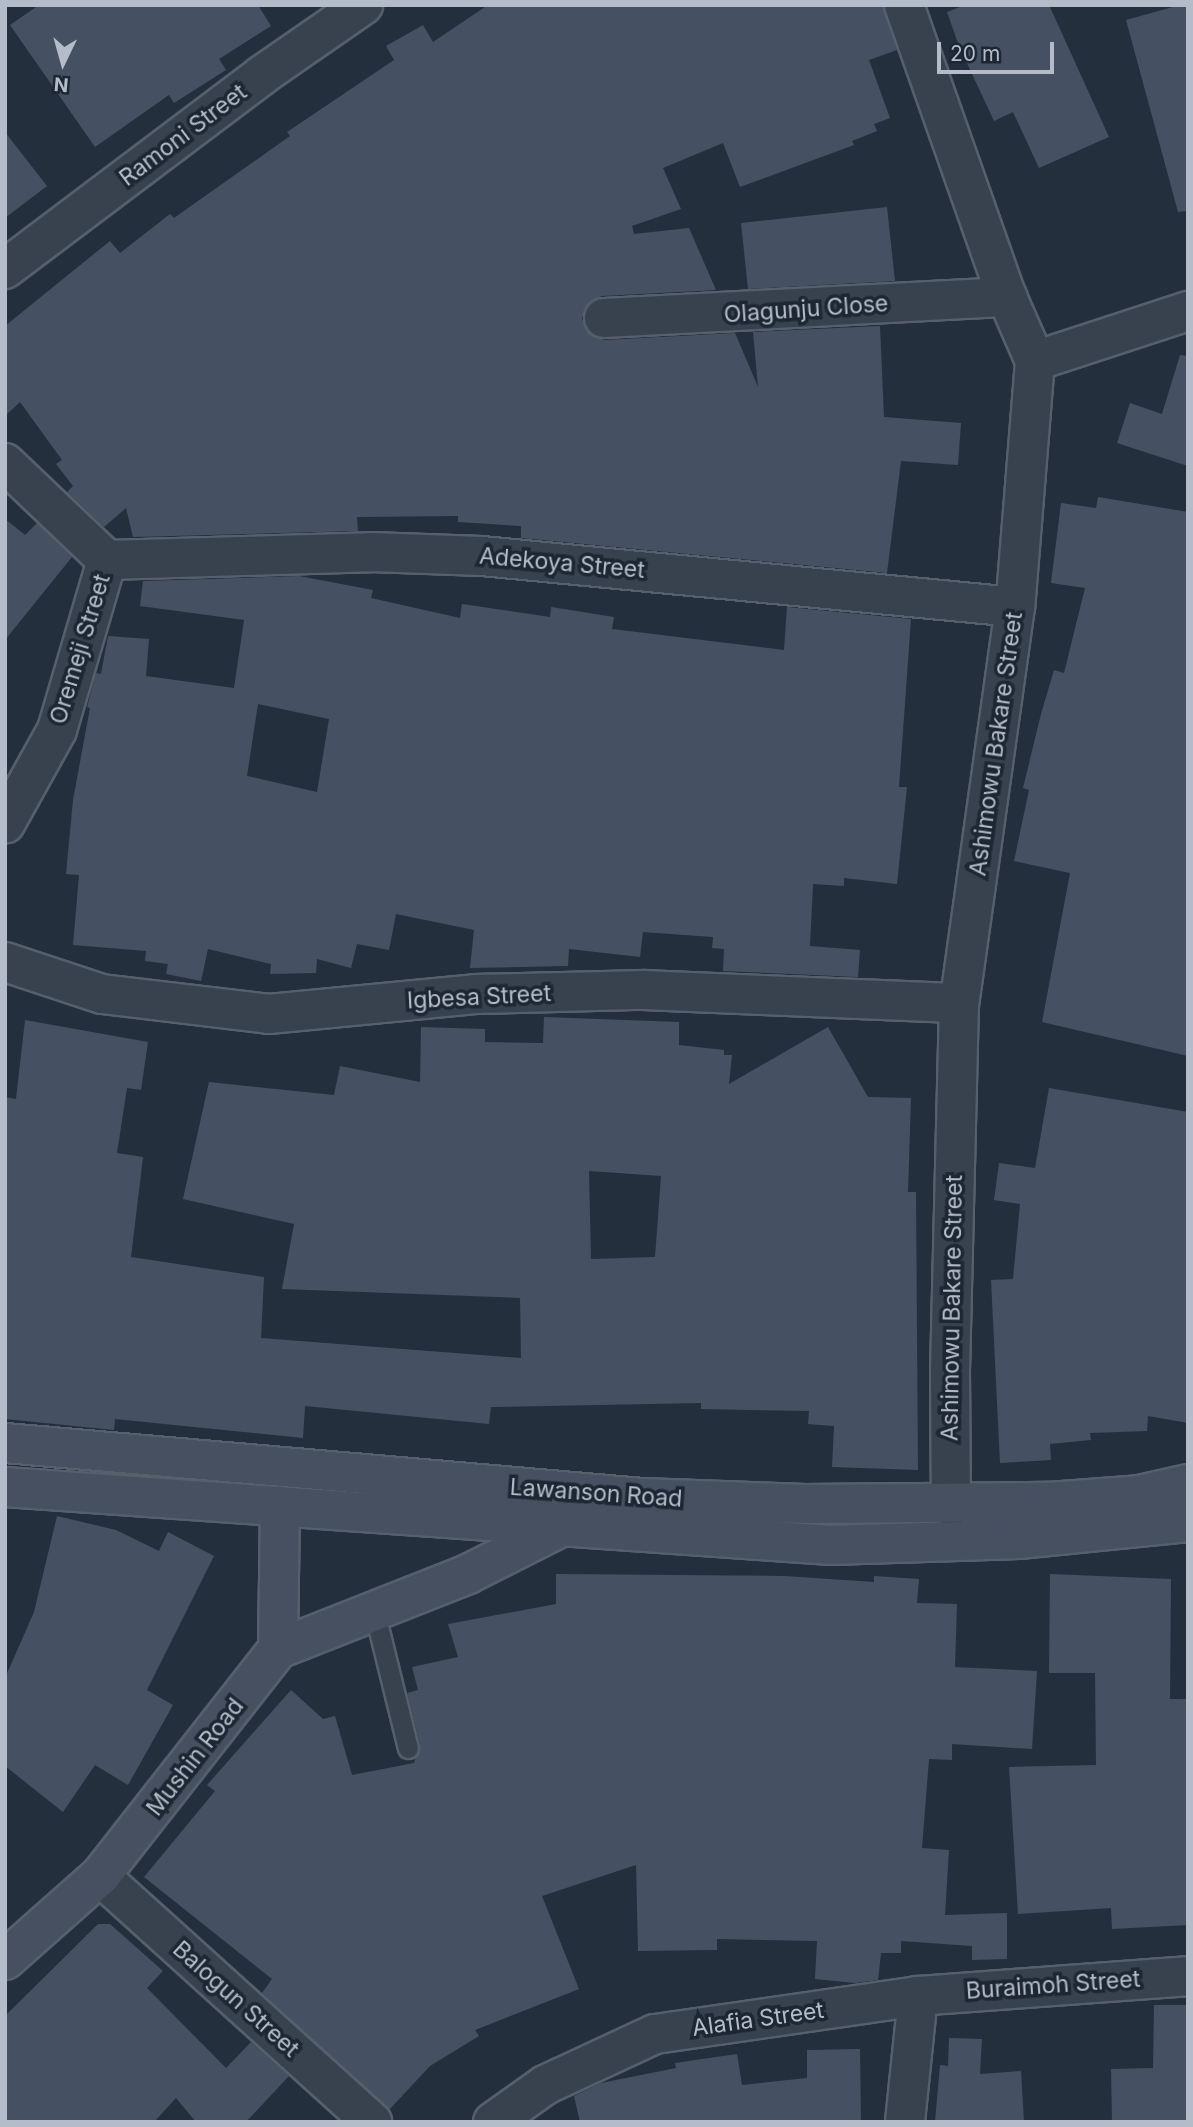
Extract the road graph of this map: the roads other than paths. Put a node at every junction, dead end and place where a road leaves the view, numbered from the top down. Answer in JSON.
{"nodes":[{"id":1,"x":363,"y":5,"type":"edge"},
{"id":2,"x":904,"y":5,"type":"edge"},
{"id":3,"x":5,"y":269,"type":"edge"},
{"id":4,"x":1007,"y":297,"type":"junction"},
{"id":5,"x":1188,"y":311,"type":"edge"},
{"id":6,"x":604,"y":318,"type":"dead end"},
{"id":7,"x":1035,"y":361,"type":"junction"},
{"id":8,"x":5,"y":463,"type":"edge"},
{"id":9,"x":107,"y":560,"type":"junction"},
{"id":10,"x":1015,"y":607,"type":"junction"},
{"id":11,"x":5,"y":824,"type":"edge"},
{"id":12,"x":5,"y":962,"type":"edge"},
{"id":13,"x":959,"y":1003,"type":"junction"},
{"id":14,"x":5,"y":1443,"type":"edge"},
{"id":15,"x":1188,"y":1484,"type":"edge"},
{"id":16,"x":5,"y":1487,"type":"edge"},
{"id":17,"x":280,"y":1506,"type":"junction"},
{"id":18,"x":951,"y":1506,"type":"junction"},
{"id":19,"x":1188,"y":1522,"type":"edge"},
{"id":20,"x":557,"y":1529,"type":"junction"},
{"id":21,"x":375,"y":1614,"type":"junction"},
{"id":22,"x":278,"y":1649,"type":"junction"},
{"id":23,"x":408,"y":1748,"type":"dead end"},
{"id":24,"x":100,"y":1875,"type":"junction"},
{"id":25,"x":5,"y":1960,"type":"edge"},
{"id":26,"x":1188,"y":1976,"type":"edge"},
{"id":27,"x":918,"y":1996,"type":"junction"},
{"id":28,"x":372,"y":2122,"type":"edge"},
{"id":29,"x":493,"y":2122,"type":"edge"},
{"id":30,"x":905,"y":2122,"type":"edge"}],
"edges":[{"from":1,"to":3,"type":"street","name":"Ramoni Street"},
{"from":2,"to":4,"type":"street","name":"Ashimowu Bakare Street"},
{"from":4,"to":6,"type":"street","name":"Olagunju Close"},
{"from":4,"to":7,"type":"street","name":"Ashimowu Bakare Street"},
{"from":5,"to":7,"type":"street"},
{"from":7,"to":10,"type":"street","name":"Ashimowu Bakare Street"},
{"from":8,"to":9,"type":"street","name":"Oremeji Street"},
{"from":9,"to":10,"type":"street","name":"Adekoya Street"},
{"from":9,"to":11,"type":"street","name":"Oremeji Street"},
{"from":10,"to":13,"type":"street","name":"Ashimowu Bakare Street"},
{"from":12,"to":13,"type":"street","name":"Igbesa Street"},
{"from":13,"to":18,"type":"street","name":"Ashimowu Bakare Street"},
{"from":14,"to":18,"type":"main road","name":"Lawanson Road"},
{"from":15,"to":18,"type":"main road","name":"Lawanson Road"},
{"from":16,"to":17,"type":"main road","name":"Lawanson Road"},
{"from":17,"to":20,"type":"main road","name":"Lawanson Road"},
{"from":17,"to":22,"type":"main road"},
{"from":19,"to":20,"type":"main road","name":"Lawanson Road"},
{"from":20,"to":21,"type":"main road"},
{"from":21,"to":22,"type":"main road"},
{"from":21,"to":23,"type":"lane"},
{"from":22,"to":24,"type":"main road","name":"Mushin Road"},
{"from":24,"to":25,"type":"main road","name":"Mushin Road"},
{"from":24,"to":28,"type":"street","name":"Balogun Street"},
{"from":26,"to":27,"type":"street","name":"Buraimoh Street"},
{"from":27,"to":29,"type":"street","name":"Alafia Street"},
{"from":27,"to":30,"type":"street"}]}
